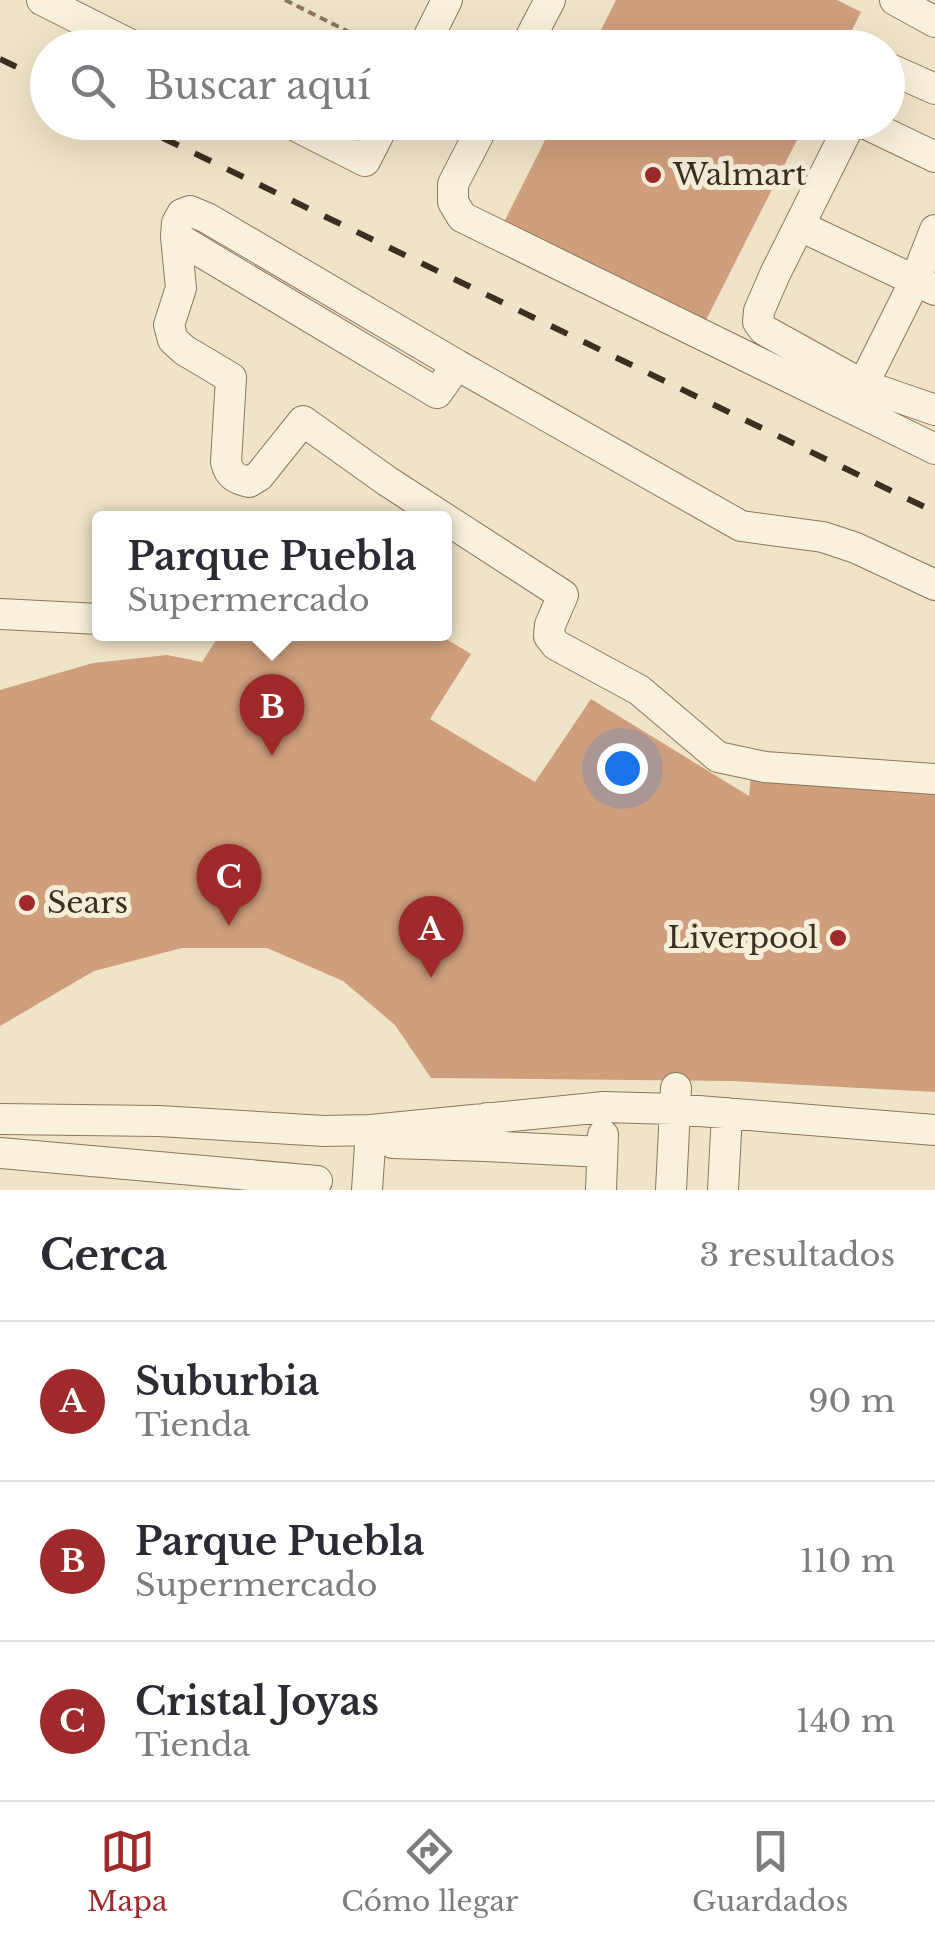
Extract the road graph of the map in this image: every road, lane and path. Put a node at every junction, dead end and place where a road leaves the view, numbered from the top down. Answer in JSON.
{"nodes":[{"id":1,"x":42,"y":0,"type":"edge"},
{"id":2,"x":285,"y":0,"type":"edge"},
{"id":3,"x":447,"y":0,"type":"edge"},
{"id":4,"x":550,"y":0,"type":"edge"},
{"id":5,"x":895,"y":0,"type":"edge"},
{"id":6,"x":935,"y":22,"type":"edge"},
{"id":7,"x":102,"y":30,"type":"edge"},
{"id":8,"x":345,"y":30,"type":"edge"},
{"id":9,"x":431,"y":30,"type":"edge"},
{"id":10,"x":534,"y":30,"type":"edge"},
{"id":11,"x":905,"y":76,"type":"edge"},
{"id":12,"x":935,"y":89,"type":"edge"},
{"id":13,"x":324,"y":140,"type":"edge"},
{"id":14,"x":375,"y":140,"type":"edge"},
{"id":15,"x":476,"y":140,"type":"edge"},
{"id":16,"x":842,"y":140,"type":"edge"},
{"id":17,"x":900,"y":140,"type":"edge"},
{"id":18,"x":935,"y":157,"type":"edge"},
{"id":19,"x":800,"y":226,"type":"junction"},
{"id":20,"x":935,"y":230,"type":"edge"},
{"id":21,"x":925,"y":286,"type":"edge"},
{"id":22,"x":863,"y":385,"type":"junction"},
{"id":23,"x":935,"y":410,"type":"edge"},
{"id":24,"x":935,"y":449,"type":"edge"},
{"id":25,"x":433,"y":511,"type":"edge"},
{"id":26,"x":452,"y":523,"type":"edge"},
{"id":27,"x":935,"y":585,"type":"edge"},
{"id":28,"x":0,"y":614,"type":"edge"},
{"id":29,"x":92,"y":619,"type":"edge"},
{"id":30,"x":935,"y":779,"type":"edge"},
{"id":31,"x":675,"y":1099,"type":"junction"},
{"id":32,"x":604,"y":1107,"type":"junction"},
{"id":33,"x":727,"y":1113,"type":"junction"},
{"id":34,"x":0,"y":1119,"type":"edge"},
{"id":35,"x":159,"y":1121,"type":"junction"},
{"id":36,"x":935,"y":1130,"type":"edge"},
{"id":37,"x":324,"y":1131,"type":"junction"},
{"id":38,"x":486,"y":1132,"type":"junction"},
{"id":39,"x":371,"y":1136,"type":"junction"},
{"id":40,"x":602,"y":1152,"type":"junction"},
{"id":41,"x":0,"y":1153,"type":"edge"},
{"id":42,"x":180,"y":1179,"type":"edge"},
{"id":43,"x":316,"y":1186,"type":"edge"},
{"id":44,"x":367,"y":1190,"type":"edge"},
{"id":45,"x":601,"y":1190,"type":"edge"},
{"id":46,"x":671,"y":1190,"type":"edge"},
{"id":47,"x":723,"y":1190,"type":"edge"}],
"edges":[{"from":1,"to":7,"type":"street"},
{"from":2,"to":8,"type":"path"},
{"from":3,"to":9,"type":"street"},
{"from":4,"to":10,"type":"street"},
{"from":5,"to":6,"type":"street"},
{"from":11,"to":12,"type":"street"},
{"from":13,"to":14,"type":"street"},
{"from":15,"to":24,"type":"street"},
{"from":16,"to":19,"type":"street"},
{"from":17,"to":18,"type":"street"},
{"from":19,"to":21,"type":"street"},
{"from":19,"to":22,"type":"street"},
{"from":20,"to":21,"type":"street"},
{"from":21,"to":22,"type":"street"},
{"from":22,"to":23,"type":"street"},
{"from":25,"to":27,"type":"street"},
{"from":26,"to":30,"type":"street"},
{"from":28,"to":29,"type":"street"},
{"from":31,"to":32,"type":"street"},
{"from":31,"to":33,"type":"street"},
{"from":31,"to":46,"type":"street"},
{"from":32,"to":38,"type":"street"},
{"from":32,"to":40,"type":"street"},
{"from":33,"to":36,"type":"street"},
{"from":33,"to":47,"type":"street"},
{"from":34,"to":35,"type":"street"},
{"from":35,"to":37,"type":"street"},
{"from":35,"to":42,"type":"street"},
{"from":37,"to":39,"type":"street"},
{"from":37,"to":43,"type":"street"},
{"from":38,"to":39,"type":"street"},
{"from":38,"to":40,"type":"street"},
{"from":39,"to":44,"type":"street"},
{"from":40,"to":45,"type":"street"},
{"from":41,"to":42,"type":"street"},
{"from":42,"to":43,"type":"street"}]}
